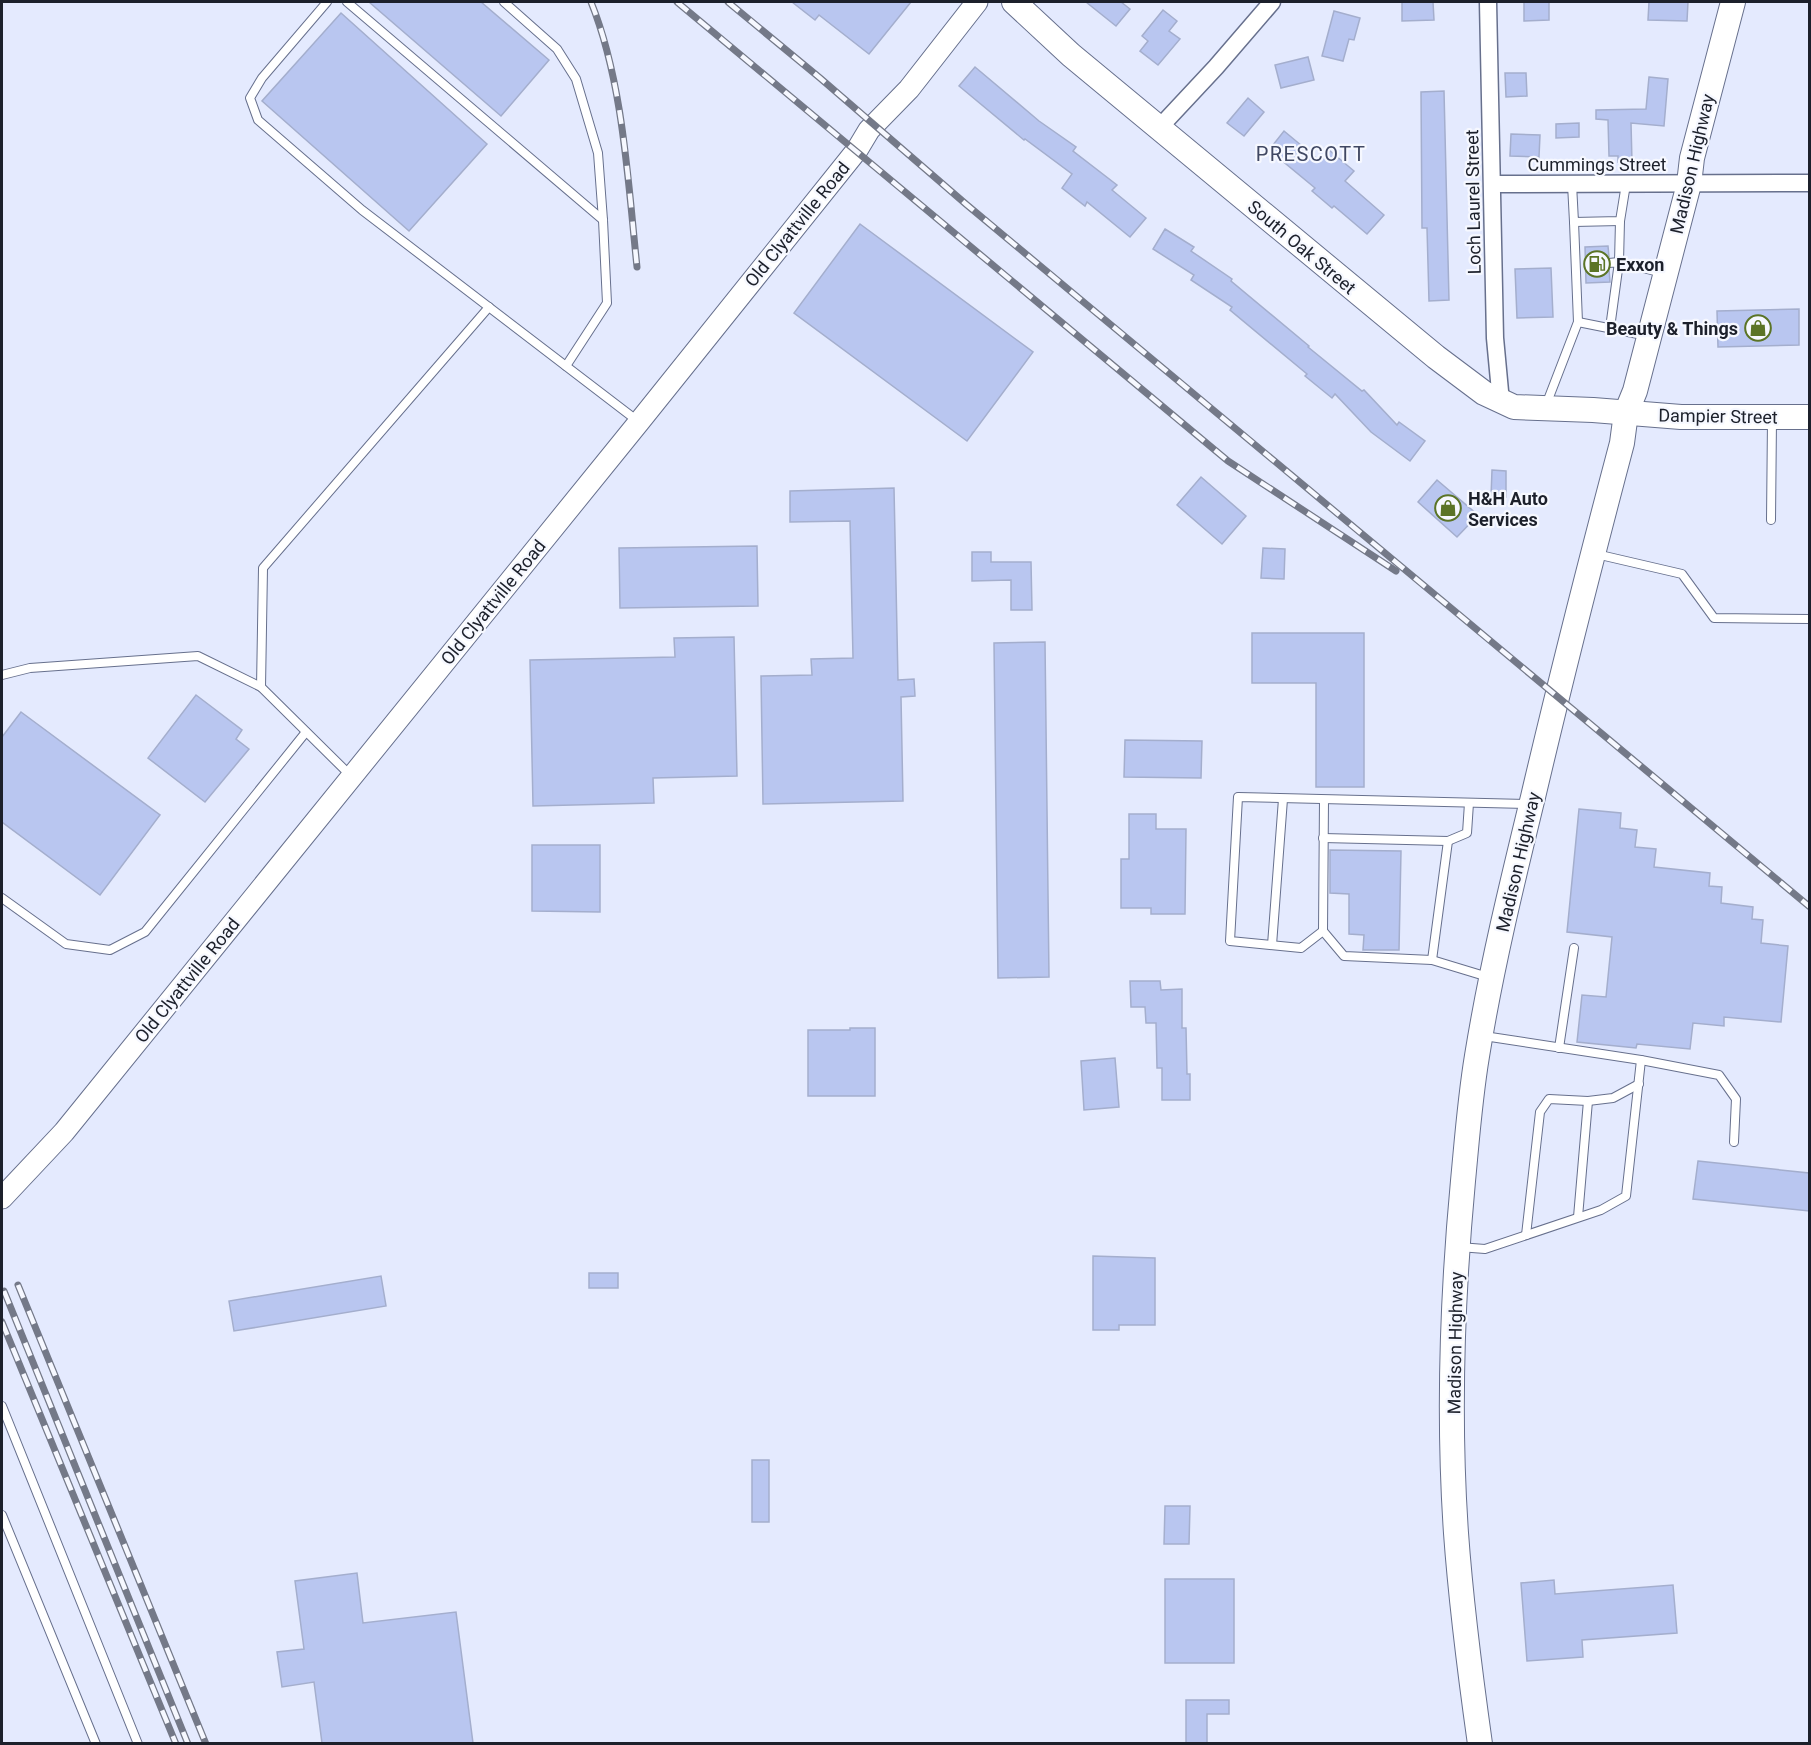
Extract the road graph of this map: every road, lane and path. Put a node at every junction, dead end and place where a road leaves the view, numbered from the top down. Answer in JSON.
{"nodes":[{"id":1,"x":327,"y":2,"type":"edge"},
{"id":2,"x":347,"y":2,"type":"edge"},
{"id":3,"x":504,"y":2,"type":"edge"},
{"id":4,"x":977,"y":2,"type":"edge"},
{"id":5,"x":1014,"y":2,"type":"edge"},
{"id":6,"x":1272,"y":2,"type":"edge"},
{"id":7,"x":1488,"y":2,"type":"edge"},
{"id":8,"x":1733,"y":2,"type":"edge"},
{"id":9,"x":1159,"y":128,"type":"junction"},
{"id":10,"x":1809,"y":183,"type":"edge"},
{"id":11,"x":1493,"y":184,"type":"junction"},
{"id":12,"x":1572,"y":184,"type":"junction"},
{"id":13,"x":1626,"y":184,"type":"junction"},
{"id":14,"x":1689,"y":184,"type":"junction"},
{"id":15,"x":603,"y":220,"type":"junction"},
{"id":16,"x":1620,"y":221,"type":"junction"},
{"id":17,"x":1574,"y":222,"type":"junction"},
{"id":18,"x":1619,"y":262,"type":"junction"},
{"id":19,"x":1609,"y":263,"type":"dead end"},
{"id":20,"x":1665,"y":274,"type":"junction"},
{"id":21,"x":489,"y":307,"type":"junction"},
{"id":22,"x":1578,"y":322,"type":"junction"},
{"id":23,"x":1610,"y":328,"type":"junction"},
{"id":24,"x":1649,"y":336,"type":"junction"},
{"id":25,"x":566,"y":366,"type":"junction"},
{"id":26,"x":1501,"y":402,"type":"junction"},
{"id":27,"x":1545,"y":409,"type":"junction"},
{"id":28,"x":1626,"y":413,"type":"junction"},
{"id":29,"x":1772,"y":417,"type":"junction"},
{"id":30,"x":1809,"y":417,"type":"edge"},
{"id":31,"x":639,"y":422,"type":"junction"},
{"id":32,"x":1771,"y":520,"type":"dead end"},
{"id":33,"x":1593,"y":554,"type":"junction"},
{"id":34,"x":1809,"y":619,"type":"edge"},
{"id":35,"x":2,"y":675,"type":"edge"},
{"id":36,"x":261,"y":687,"type":"junction"},
{"id":37,"x":306,"y":732,"type":"junction"},
{"id":38,"x":352,"y":776,"type":"junction"},
{"id":39,"x":1282,"y":799,"type":"junction"},
{"id":40,"x":1324,"y":800,"type":"junction"},
{"id":41,"x":1469,"y":803,"type":"junction"},
{"id":42,"x":1531,"y":804,"type":"junction"},
{"id":43,"x":1323,"y":838,"type":"junction"},
{"id":44,"x":1448,"y":842,"type":"junction"},
{"id":45,"x":2,"y":898,"type":"edge"},
{"id":46,"x":1323,"y":931,"type":"junction"},
{"id":47,"x":1272,"y":945,"type":"junction"},
{"id":48,"x":1574,"y":948,"type":"dead end"},
{"id":49,"x":1432,"y":960,"type":"junction"},
{"id":50,"x":1491,"y":978,"type":"junction"},
{"id":51,"x":1480,"y":1035,"type":"junction"},
{"id":52,"x":1558,"y":1048,"type":"junction"},
{"id":53,"x":1641,"y":1060,"type":"junction"},
{"id":54,"x":1639,"y":1084,"type":"junction"},
{"id":55,"x":1587,"y":1101,"type":"junction"},
{"id":56,"x":1734,"y":1142,"type":"dead end"},
{"id":57,"x":2,"y":1198,"type":"edge"},
{"id":58,"x":1578,"y":1217,"type":"junction"},
{"id":59,"x":1526,"y":1235,"type":"junction"},
{"id":60,"x":1458,"y":1247,"type":"junction"},
{"id":61,"x":2,"y":1406,"type":"edge"},
{"id":62,"x":2,"y":1515,"type":"edge"},
{"id":63,"x":96,"y":1743,"type":"edge"},
{"id":64,"x":138,"y":1743,"type":"edge"},
{"id":65,"x":1480,"y":1743,"type":"edge"}],
"edges":[{"from":1,"to":21,"type":"lane"},
{"from":2,"to":15,"type":"lane"},
{"from":3,"to":15,"type":"lane"},
{"from":4,"to":31,"type":"street","name":"Old Clyattville Road"},
{"from":5,"to":9,"type":"main road","name":"South Oak Street"},
{"from":6,"to":9,"type":"street"},
{"from":7,"to":11,"type":"street","name":"Loch Laurel Street"},
{"from":8,"to":14,"type":"main road","name":"Madison Highway"},
{"from":9,"to":26,"type":"main road","name":"South Oak Street"},
{"from":10,"to":14,"type":"street","name":"Cummings Street"},
{"from":11,"to":12,"type":"street","name":"Cummings Street"},
{"from":11,"to":26,"type":"street","name":"Loch Laurel Street"},
{"from":12,"to":13,"type":"street","name":"Cummings Street"},
{"from":12,"to":17,"type":"lane"},
{"from":13,"to":14,"type":"street","name":"Cummings Street"},
{"from":13,"to":16,"type":"lane"},
{"from":14,"to":20,"type":"main road","name":"Madison Highway"},
{"from":15,"to":25,"type":"lane"},
{"from":16,"to":17,"type":"lane"},
{"from":16,"to":18,"type":"lane"},
{"from":17,"to":22,"type":"lane"},
{"from":18,"to":19,"type":"lane"},
{"from":18,"to":20,"type":"lane"},
{"from":18,"to":23,"type":"lane"},
{"from":20,"to":24,"type":"main road","name":"Madison Highway"},
{"from":21,"to":25,"type":"lane"},
{"from":21,"to":36,"type":"lane"},
{"from":22,"to":23,"type":"lane"},
{"from":22,"to":27,"type":"lane"},
{"from":23,"to":24,"type":"lane"},
{"from":24,"to":28,"type":"main road","name":"Madison Highway"},
{"from":25,"to":31,"type":"lane"},
{"from":26,"to":27,"type":"main road","name":"South Oak Street"},
{"from":27,"to":28,"type":"main road","name":"South Oak Street"},
{"from":28,"to":29,"type":"main road","name":"Dampier Street"},
{"from":28,"to":33,"type":"main road","name":"Madison Highway"},
{"from":29,"to":30,"type":"main road","name":"Dampier Street"},
{"from":29,"to":32,"type":"lane"},
{"from":31,"to":38,"type":"street","name":"Old Clyattville Road"},
{"from":33,"to":34,"type":"lane"},
{"from":33,"to":42,"type":"main road","name":"Madison Highway"},
{"from":35,"to":36,"type":"lane"},
{"from":36,"to":37,"type":"lane"},
{"from":37,"to":38,"type":"lane"},
{"from":37,"to":45,"type":"lane"},
{"from":38,"to":57,"type":"street","name":"Old Clyattville Road"},
{"from":39,"to":40,"type":"lane"},
{"from":39,"to":47,"type":"lane"},
{"from":39,"to":47,"type":"lane"},
{"from":40,"to":41,"type":"lane"},
{"from":40,"to":43,"type":"lane"},
{"from":41,"to":42,"type":"lane"},
{"from":41,"to":44,"type":"lane"},
{"from":42,"to":50,"type":"main road","name":"Madison Highway"},
{"from":43,"to":44,"type":"lane"},
{"from":43,"to":46,"type":"lane"},
{"from":44,"to":49,"type":"lane"},
{"from":46,"to":47,"type":"lane"},
{"from":46,"to":49,"type":"lane"},
{"from":48,"to":52,"type":"lane"},
{"from":49,"to":50,"type":"lane"},
{"from":50,"to":51,"type":"main road","name":"Madison Highway"},
{"from":51,"to":52,"type":"lane"},
{"from":51,"to":60,"type":"main road","name":"Madison Highway"},
{"from":52,"to":53,"type":"lane"},
{"from":53,"to":54,"type":"lane"},
{"from":53,"to":56,"type":"lane"},
{"from":54,"to":55,"type":"lane"},
{"from":54,"to":58,"type":"lane"},
{"from":55,"to":58,"type":"lane"},
{"from":55,"to":59,"type":"lane"},
{"from":58,"to":59,"type":"lane"},
{"from":59,"to":60,"type":"lane"},
{"from":60,"to":65,"type":"main road","name":"Madison Highway"},
{"from":61,"to":64,"type":"lane"},
{"from":62,"to":63,"type":"lane"}]}
